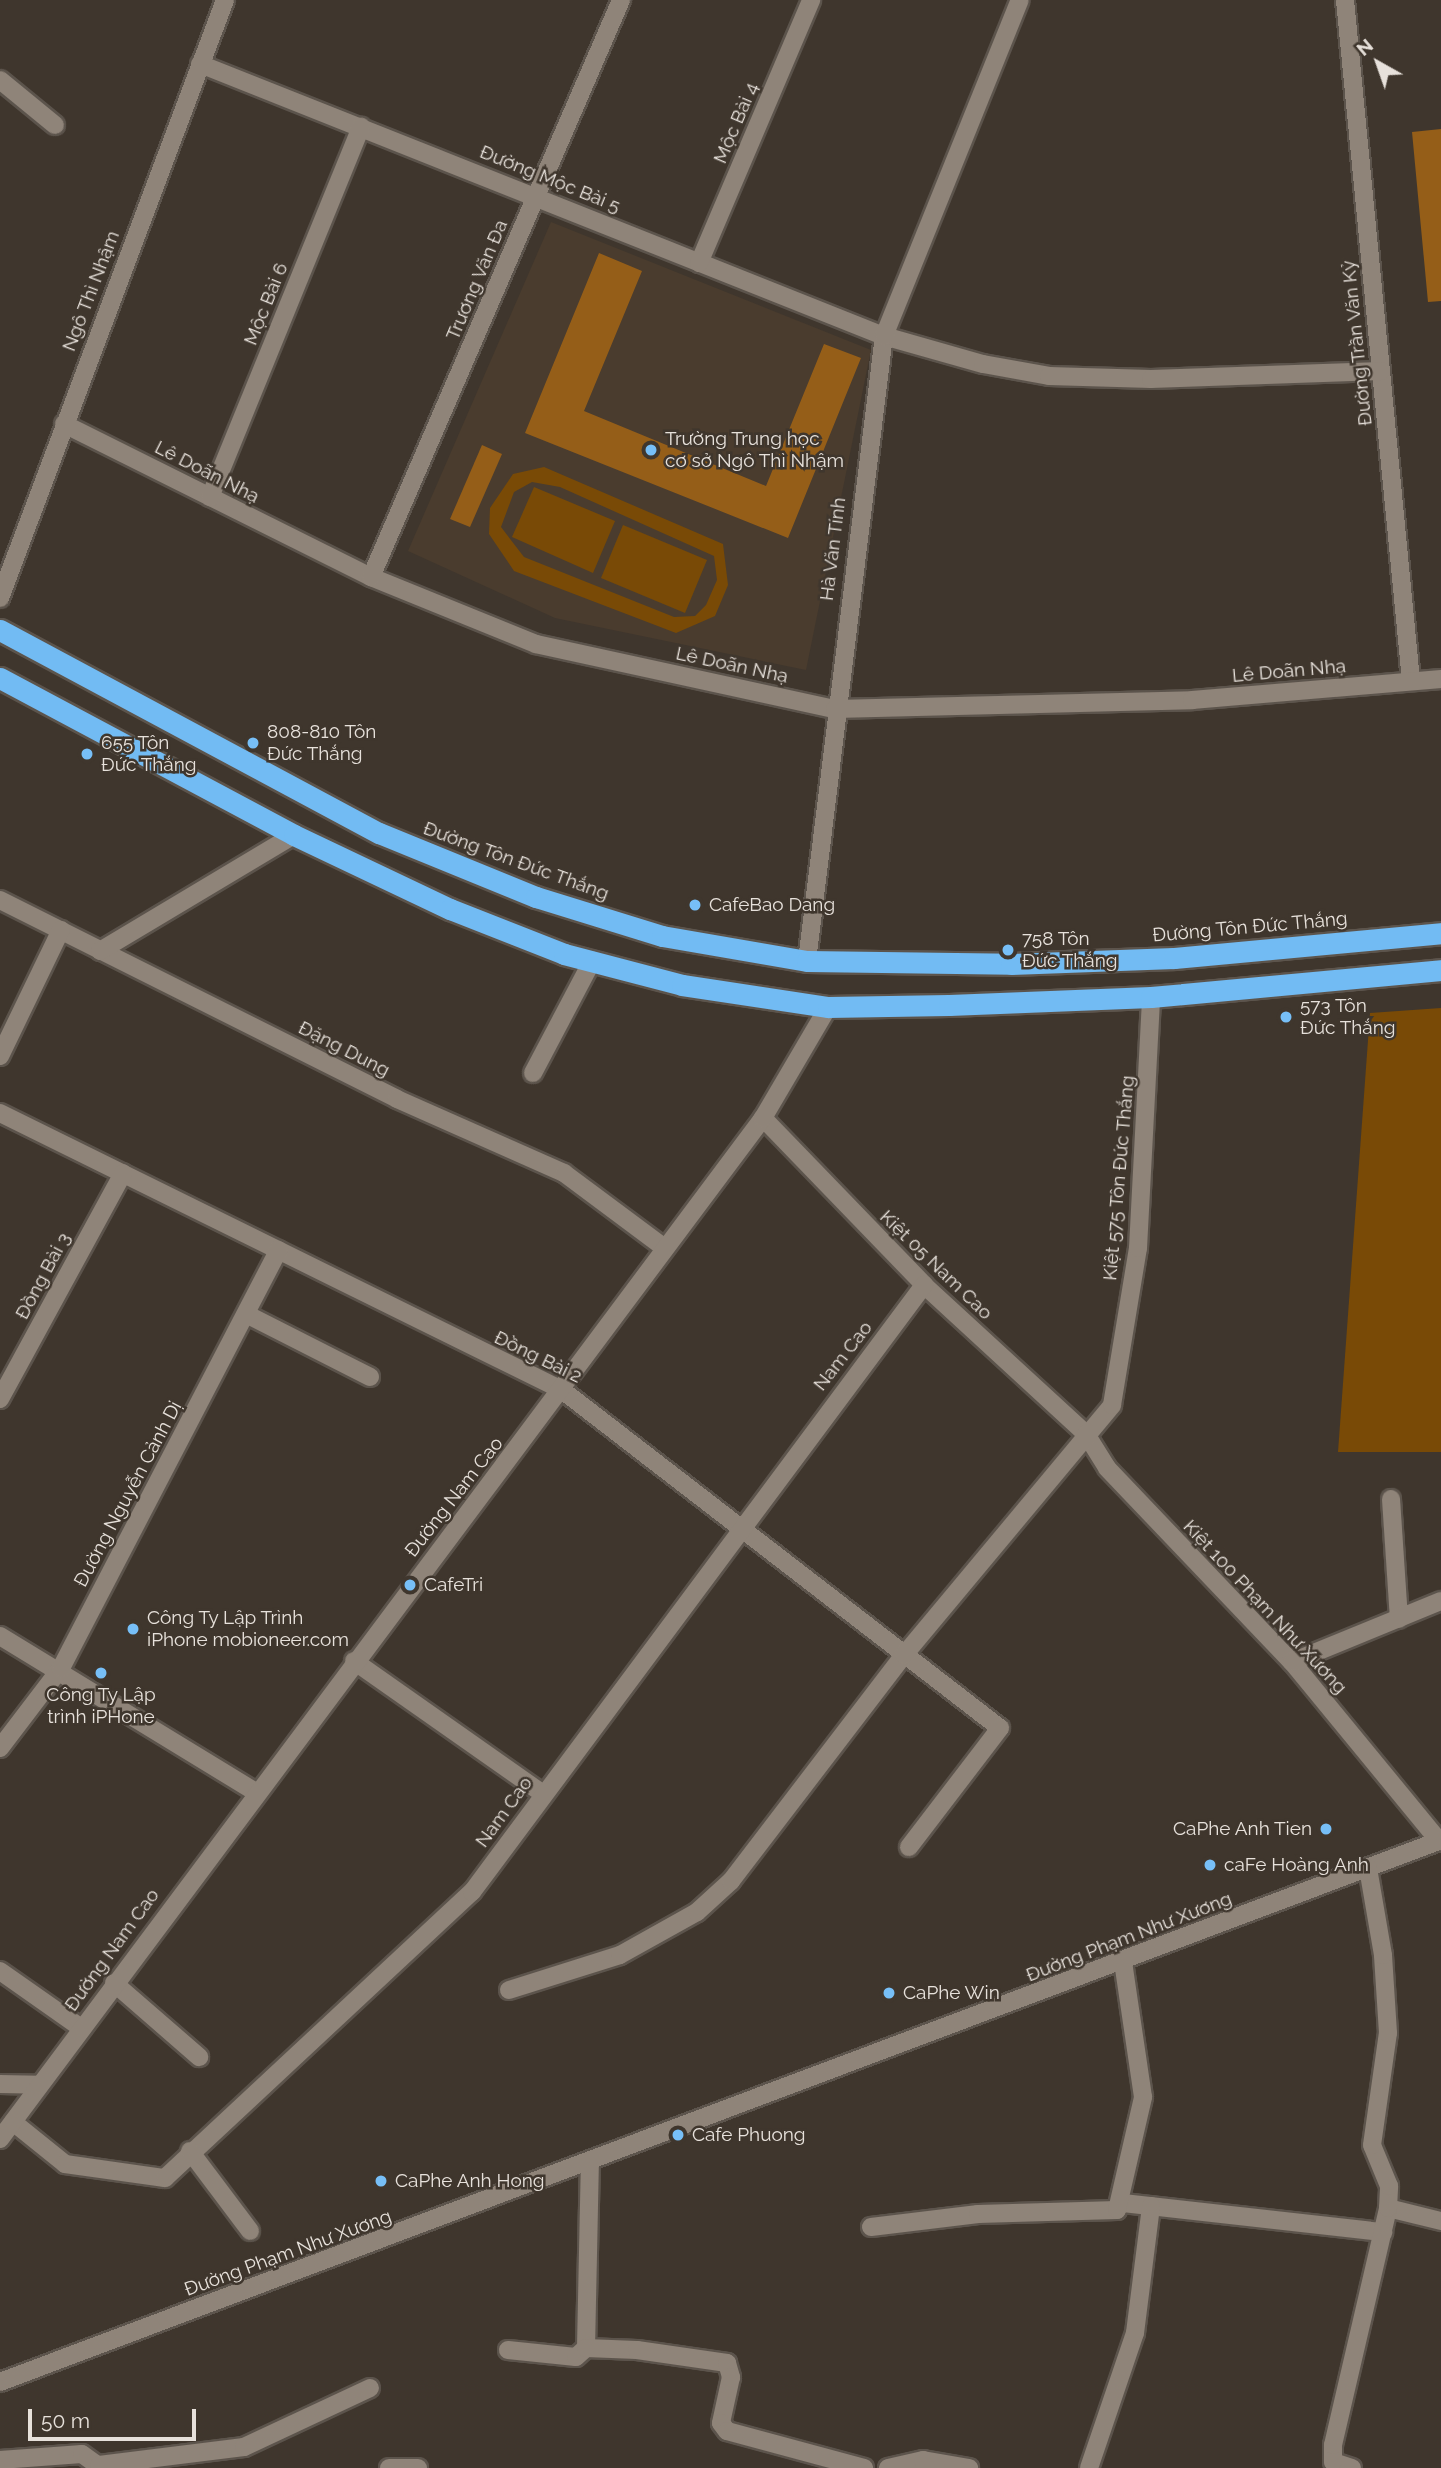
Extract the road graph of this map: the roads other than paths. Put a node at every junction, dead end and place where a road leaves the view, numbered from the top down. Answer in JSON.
{"nodes":[{"id":1,"x":225,"y":0,"type":"edge"},
{"id":2,"x":621,"y":0,"type":"edge"},
{"id":3,"x":811,"y":0,"type":"edge"},
{"id":4,"x":1020,"y":0,"type":"edge"},
{"id":5,"x":1345,"y":0,"type":"edge"},
{"id":6,"x":200,"y":64,"type":"junction"},
{"id":7,"x":0,"y":80,"type":"edge"},
{"id":8,"x":55,"y":125,"type":"dead end"},
{"id":9,"x":361,"y":127,"type":"junction"},
{"id":10,"x":536,"y":196,"type":"junction"},
{"id":11,"x":699,"y":263,"type":"junction"},
{"id":12,"x":884,"y":335,"type":"junction"},
{"id":13,"x":1381,"y":371,"type":"junction"},
{"id":14,"x":64,"y":424,"type":"junction"},
{"id":15,"x":210,"y":497,"type":"junction"},
{"id":16,"x":371,"y":577,"type":"junction"},
{"id":17,"x":0,"y":598,"type":"edge"},
{"id":18,"x":0,"y":630,"type":"edge"},
{"id":19,"x":0,"y":678,"type":"edge"},
{"id":20,"x":1441,"y":679,"type":"edge"},
{"id":21,"x":1411,"y":681,"type":"junction"},
{"id":22,"x":835,"y":709,"type":"junction"},
{"id":23,"x":293,"y":835,"type":"junction"},
{"id":24,"x":0,"y":900,"type":"edge"},
{"id":25,"x":61,"y":930,"type":"junction"},
{"id":26,"x":1441,"y":933,"type":"edge"},
{"id":27,"x":100,"y":951,"type":"junction"},
{"id":28,"x":592,"y":961,"type":"junction"},
{"id":29,"x":807,"y":961,"type":"junction"},
{"id":30,"x":1441,"y":970,"type":"edge"},
{"id":31,"x":1151,"y":997,"type":"junction"},
{"id":32,"x":828,"y":1007,"type":"junction"},
{"id":33,"x":0,"y":1056,"type":"edge"},
{"id":34,"x":533,"y":1073,"type":"dead end"},
{"id":35,"x":0,"y":1113,"type":"edge"},
{"id":36,"x":762,"y":1118,"type":"junction"},
{"id":37,"x":122,"y":1173,"type":"junction"},
{"id":38,"x":662,"y":1246,"type":"junction"},
{"id":39,"x":279,"y":1250,"type":"junction"},
{"id":40,"x":924,"y":1285,"type":"junction"},
{"id":41,"x":246,"y":1314,"type":"junction"},
{"id":42,"x":370,"y":1377,"type":"dead end"},
{"id":43,"x":562,"y":1390,"type":"junction"},
{"id":44,"x":0,"y":1399,"type":"edge"},
{"id":45,"x":1086,"y":1434,"type":"junction"},
{"id":46,"x":1391,"y":1499,"type":"dead end"},
{"id":47,"x":737,"y":1529,"type":"junction"},
{"id":48,"x":1441,"y":1601,"type":"edge"},
{"id":49,"x":1399,"y":1619,"type":"junction"},
{"id":50,"x":0,"y":1636,"type":"edge"},
{"id":51,"x":904,"y":1655,"type":"junction"},
{"id":52,"x":354,"y":1661,"type":"junction"},
{"id":53,"x":1292,"y":1662,"type":"junction"},
{"id":54,"x":61,"y":1668,"type":"junction"},
{"id":55,"x":0,"y":1748,"type":"edge"},
{"id":56,"x":254,"y":1791,"type":"junction"},
{"id":57,"x":543,"y":1794,"type":"junction"},
{"id":58,"x":1440,"y":1840,"type":"edge"},
{"id":59,"x":909,"y":1847,"type":"dead end"},
{"id":60,"x":1368,"y":1868,"type":"junction"},
{"id":61,"x":1123,"y":1962,"type":"junction"},
{"id":62,"x":0,"y":1971,"type":"edge"},
{"id":63,"x":114,"y":1983,"type":"junction"},
{"id":64,"x":509,"y":1990,"type":"dead end"},
{"id":65,"x":81,"y":2028,"type":"junction"},
{"id":66,"x":199,"y":2057,"type":"dead end"},
{"id":67,"x":0,"y":2084,"type":"edge"},
{"id":68,"x":39,"y":2085,"type":"junction"},
{"id":69,"x":13,"y":2122,"type":"junction"},
{"id":70,"x":0,"y":2139,"type":"edge"},
{"id":71,"x":190,"y":2151,"type":"junction"},
{"id":72,"x":590,"y":2164,"type":"junction"},
{"id":73,"x":1123,"y":2203,"type":"junction"},
{"id":74,"x":1151,"y":2206,"type":"junction"},
{"id":75,"x":1388,"y":2208,"type":"junction"},
{"id":76,"x":1441,"y":2221,"type":"edge"},
{"id":77,"x":871,"y":2227,"type":"dead end"},
{"id":78,"x":250,"y":2231,"type":"dead end"},
{"id":79,"x":1383,"y":2232,"type":"junction"},
{"id":80,"x":586,"y":2348,"type":"junction"},
{"id":81,"x":508,"y":2350,"type":"dead end"},
{"id":82,"x":0,"y":2382,"type":"edge"},
{"id":83,"x":370,"y":2388,"type":"dead end"},
{"id":84,"x":0,"y":2460,"type":"edge"},
{"id":85,"x":1329,"y":2465,"type":"edge"},
{"id":86,"x":100,"y":2467,"type":"edge"},
{"id":87,"x":389,"y":2468,"type":"edge"},
{"id":88,"x":418,"y":2468,"type":"edge"},
{"id":89,"x":864,"y":2468,"type":"edge"},
{"id":90,"x":888,"y":2468,"type":"edge"},
{"id":91,"x":969,"y":2468,"type":"edge"},
{"id":92,"x":1089,"y":2468,"type":"edge"},
{"id":93,"x":1352,"y":2468,"type":"edge"}],
"edges":[{"from":1,"to":6,"type":"street","name":"Ngô Thì Nhậm"},
{"from":2,"to":10,"type":"street","name":"Trương Văn Đa"},
{"from":3,"to":11,"type":"street","name":"Mộc Bài 4"},
{"from":4,"to":12,"type":"street","name":"Hà Văn Tính"},
{"from":5,"to":13,"type":"street","name":"Đường Trần Văn Kỷ"},
{"from":6,"to":9,"type":"street","name":"Đường Mộc Bài 5"},
{"from":6,"to":14,"type":"street","name":"Ngô Thì Nhậm"},
{"from":7,"to":8,"type":"street"},
{"from":9,"to":10,"type":"street","name":"Đường Mộc Bài 5"},
{"from":9,"to":15,"type":"street","name":"Mộc Bài 6"},
{"from":10,"to":11,"type":"street","name":"Đường Mộc Bài 5"},
{"from":10,"to":16,"type":"street","name":"Trương Văn Đa"},
{"from":11,"to":12,"type":"street","name":"Đường Mộc Bài 5"},
{"from":12,"to":13,"type":"street","name":"Đường Mộc Bài 5"},
{"from":12,"to":22,"type":"street","name":"Hà Văn Tính"},
{"from":13,"to":21,"type":"street","name":"Đường Trần Văn Kỷ"},
{"from":14,"to":15,"type":"street","name":"Lê Doãn Nhạ"},
{"from":14,"to":17,"type":"street","name":"Ngô Thì Nhậm"},
{"from":15,"to":16,"type":"street","name":"Lê Doãn Nhạ"},
{"from":16,"to":22,"type":"street","name":"Lê Doãn Nhạ"},
{"from":18,"to":29,"type":"highway","name":"Đường Tôn Đức Thắng"},
{"from":19,"to":23,"type":"highway"},
{"from":20,"to":21,"type":"street","name":"Lê Doãn Nhạ"},
{"from":21,"to":22,"type":"street","name":"Lê Doãn Nhạ"},
{"from":22,"to":29,"type":"street","name":"Hà Văn Tính"},
{"from":23,"to":27,"type":"street"},
{"from":23,"to":28,"type":"highway"},
{"from":24,"to":25,"type":"street","name":"Đặng Dung"},
{"from":25,"to":27,"type":"street","name":"Đặng Dung"},
{"from":25,"to":33,"type":"street"},
{"from":26,"to":29,"type":"highway","name":"Đường Tôn Đức Thắng"},
{"from":27,"to":38,"type":"street","name":"Đặng Dung"},
{"from":28,"to":32,"type":"highway"},
{"from":28,"to":34,"type":"street"},
{"from":30,"to":31,"type":"highway"},
{"from":31,"to":32,"type":"highway"},
{"from":31,"to":45,"type":"street","name":"Kiệt 575 Tôn Đức Thắng"},
{"from":32,"to":36,"type":"street","name":"Đường Nam Cao"},
{"from":35,"to":37,"type":"street","name":"Đồng Bài 2"},
{"from":36,"to":38,"type":"street","name":"Đường Nam Cao"},
{"from":36,"to":40,"type":"street","name":"Kiệt 05 Nam Cao"},
{"from":37,"to":39,"type":"street","name":"Đồng Bài 2"},
{"from":37,"to":44,"type":"street","name":"Đồng Bài 3"},
{"from":38,"to":43,"type":"street","name":"Đường Nam Cao"},
{"from":39,"to":41,"type":"street","name":"Đường Nguyễn Cảnh Dị"},
{"from":39,"to":43,"type":"street","name":"Đồng Bài 2"},
{"from":40,"to":45,"type":"street","name":"Kiệt 05 Nam Cao"},
{"from":40,"to":47,"type":"street","name":"Nam Cao"},
{"from":41,"to":42,"type":"street"},
{"from":41,"to":54,"type":"street","name":"Đường Nguyễn Cảnh Dị"},
{"from":43,"to":47,"type":"street","name":"Đồng Bài 2"},
{"from":43,"to":52,"type":"street","name":"Đường Nam Cao"},
{"from":45,"to":51,"type":"street","name":"Kiệt 575 Tôn Đức Thắng"},
{"from":45,"to":53,"type":"street","name":"Kiệt 100 Phạm Như Xương"},
{"from":46,"to":49,"type":"street"},
{"from":47,"to":51,"type":"street","name":"Đồng Bài 2"},
{"from":47,"to":57,"type":"street","name":"Nam Cao"},
{"from":48,"to":49,"type":"street"},
{"from":49,"to":53,"type":"street"},
{"from":50,"to":54,"type":"street"},
{"from":51,"to":59,"type":"street","name":"Đồng Bài 2"},
{"from":51,"to":64,"type":"street","name":"Kiệt 575 Tôn Đức Thắng"},
{"from":52,"to":56,"type":"street","name":"Đường Nam Cao"},
{"from":52,"to":57,"type":"street"},
{"from":53,"to":58,"type":"street","name":"Kiệt 100 Phạm Như Xương"},
{"from":54,"to":55,"type":"street","name":"Đường Nguyễn Cảnh Dị"},
{"from":54,"to":56,"type":"street"},
{"from":56,"to":63,"type":"street","name":"Đường Nam Cao"},
{"from":57,"to":71,"type":"street","name":"Nam Cao"},
{"from":58,"to":60,"type":"street","name":"Đường Phạm Như Xương"},
{"from":60,"to":61,"type":"street","name":"Đường Phạm Như Xương"},
{"from":60,"to":75,"type":"street"},
{"from":61,"to":72,"type":"street","name":"Đường Phạm Như Xương"},
{"from":61,"to":73,"type":"street"},
{"from":62,"to":65,"type":"street"},
{"from":63,"to":65,"type":"street","name":"Đường Nam Cao"},
{"from":63,"to":66,"type":"street"},
{"from":65,"to":68,"type":"street","name":"Đường Nam Cao"},
{"from":67,"to":68,"type":"street"},
{"from":68,"to":69,"type":"street","name":"Đường Nam Cao"},
{"from":69,"to":70,"type":"street","name":"Đường Nam Cao"},
{"from":69,"to":71,"type":"street","name":"Nam Cao"},
{"from":71,"to":78,"type":"street"},
{"from":72,"to":80,"type":"street"},
{"from":72,"to":82,"type":"street","name":"Đường Phạm Như Xương"},
{"from":73,"to":74,"type":"street"},
{"from":73,"to":77,"type":"street"},
{"from":74,"to":79,"type":"street"},
{"from":74,"to":92,"type":"street"},
{"from":75,"to":76,"type":"street"},
{"from":75,"to":79,"type":"street"},
{"from":79,"to":85,"type":"street"},
{"from":80,"to":81,"type":"street"},
{"from":80,"to":89,"type":"street"},
{"from":83,"to":86,"type":"street"},
{"from":84,"to":86,"type":"street"},
{"from":85,"to":93,"type":"street"},
{"from":87,"to":88,"type":"street"},
{"from":90,"to":91,"type":"street"}]}
